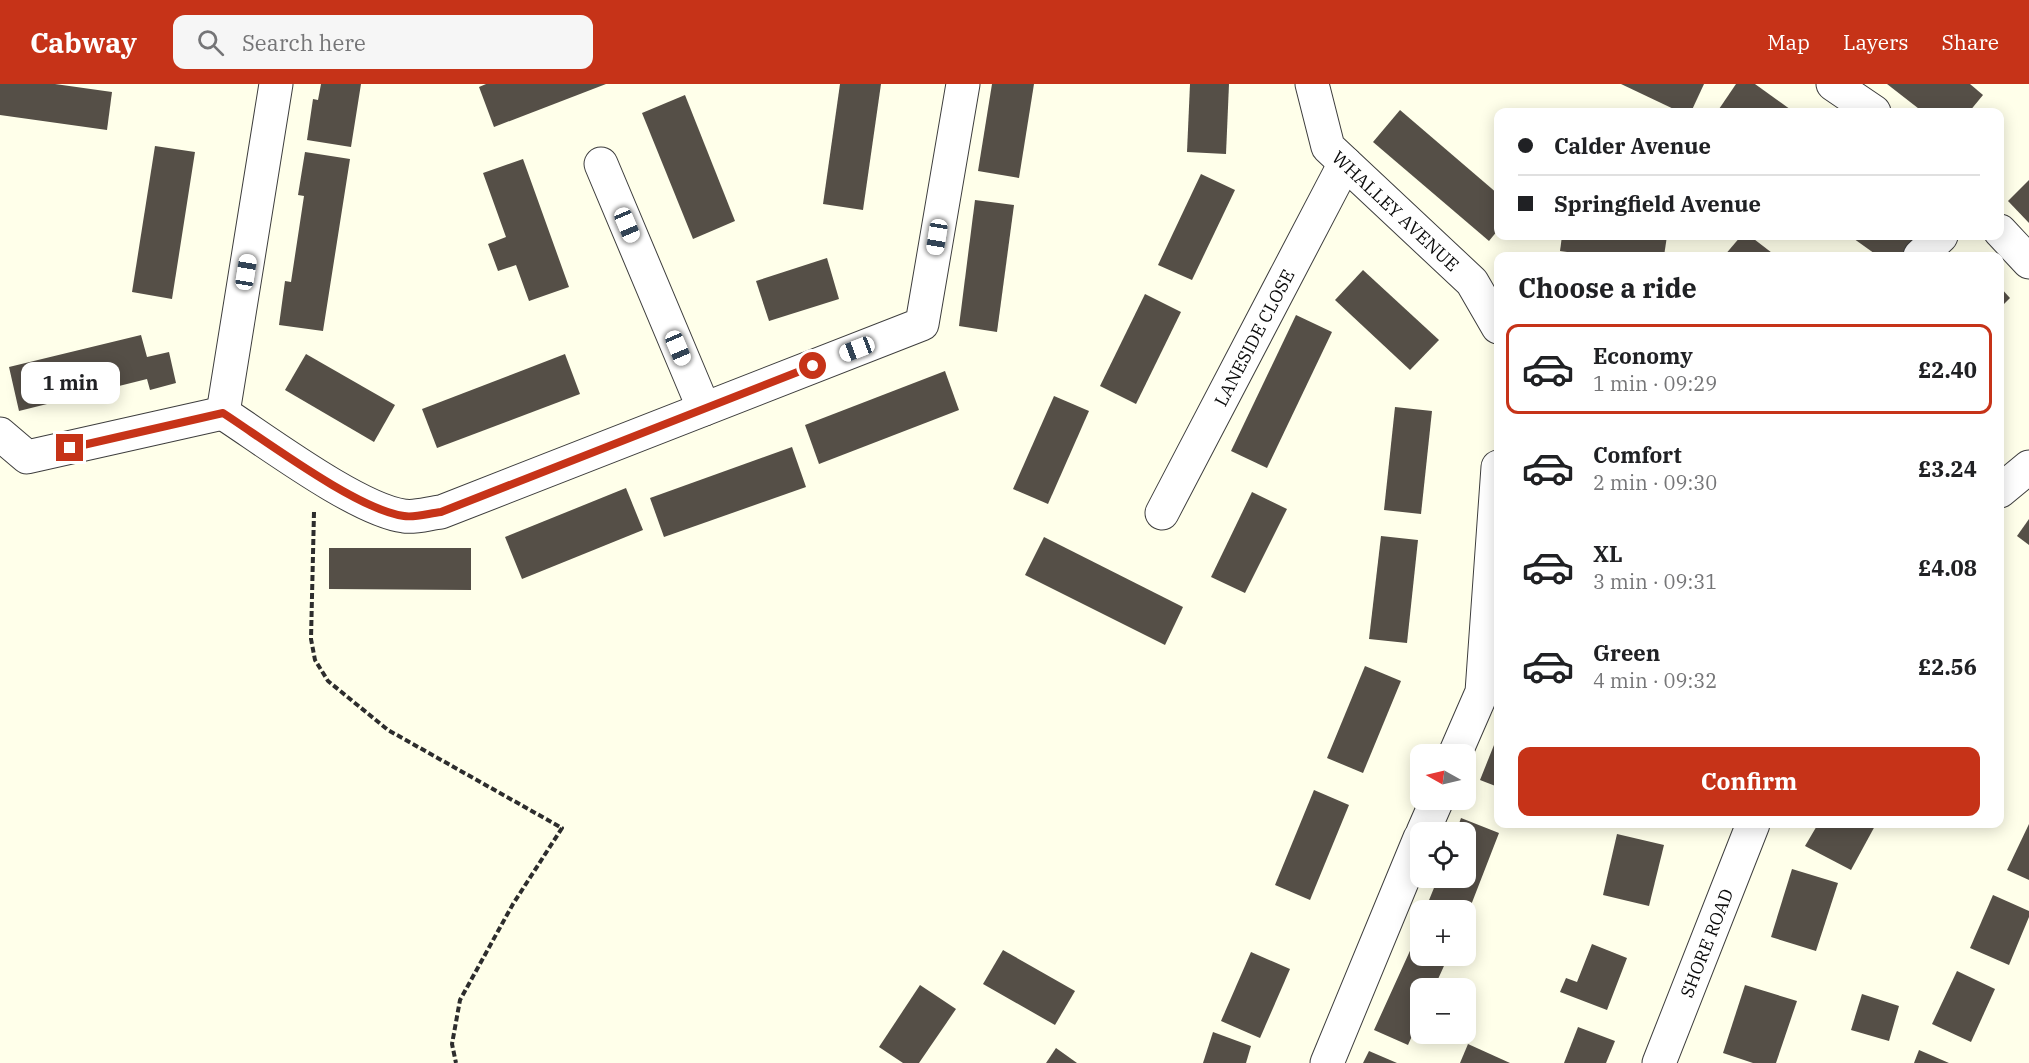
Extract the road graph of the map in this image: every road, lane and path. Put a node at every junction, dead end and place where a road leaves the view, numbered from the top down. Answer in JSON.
{"nodes":[{"id":1,"x":276,"y":84,"type":"edge"},
{"id":2,"x":963,"y":84,"type":"edge"},
{"id":3,"x":1312,"y":84,"type":"edge"},
{"id":4,"x":1833,"y":84,"type":"edge"},
{"id":5,"x":1868,"y":108,"type":"edge"},
{"id":6,"x":1345,"y":163,"type":"junction"},
{"id":7,"x":601,"y":164,"type":"dead end"},
{"id":8,"x":2004,"y":235,"type":"edge"},
{"id":9,"x":1937,"y":240,"type":"edge"},
{"id":10,"x":1924,"y":252,"type":"edge"},
{"id":11,"x":2029,"y":262,"type":"edge"},
{"id":12,"x":1494,"y":320,"type":"edge"},
{"id":13,"x":704,"y":409,"type":"junction"},
{"id":14,"x":223,"y":413,"type":"junction"},
{"id":15,"x":0,"y":434,"type":"edge"},
{"id":16,"x":2029,"y":467,"type":"edge"},
{"id":17,"x":324,"y":478,"type":"junction"},
{"id":18,"x":2004,"y":488,"type":"edge"},
{"id":19,"x":1162,"y":513,"type":"dead end"},
{"id":20,"x":1494,"y":523,"type":"edge"},
{"id":21,"x":1459,"y":744,"type":"edge"},
{"id":22,"x":1751,"y":828,"type":"edge"},
{"id":23,"x":1410,"y":862,"type":"edge"},
{"id":24,"x":456,"y":1063,"type":"edge"},
{"id":25,"x":1327,"y":1063,"type":"edge"},
{"id":26,"x":1659,"y":1063,"type":"edge"}],
"edges":[{"from":1,"to":14,"type":"street"},
{"from":2,"to":13,"type":"street"},
{"from":3,"to":6,"type":"street","name":"WHALLEY AVENUE"},
{"from":4,"to":5,"type":"street"},
{"from":6,"to":12,"type":"street","name":"WHALLEY AVENUE"},
{"from":6,"to":19,"type":"street","name":"LANESIDE CLOSE"},
{"from":7,"to":13,"type":"street"},
{"from":8,"to":11,"type":"street"},
{"from":9,"to":10,"type":"street"},
{"from":13,"to":17,"type":"street"},
{"from":14,"to":15,"type":"street"},
{"from":14,"to":17,"type":"street"},
{"from":16,"to":18,"type":"street"},
{"from":17,"to":24,"type":"path"},
{"from":20,"to":21,"type":"street"},
{"from":22,"to":26,"type":"street","name":"SHORE ROAD"},
{"from":23,"to":25,"type":"street"}]}
